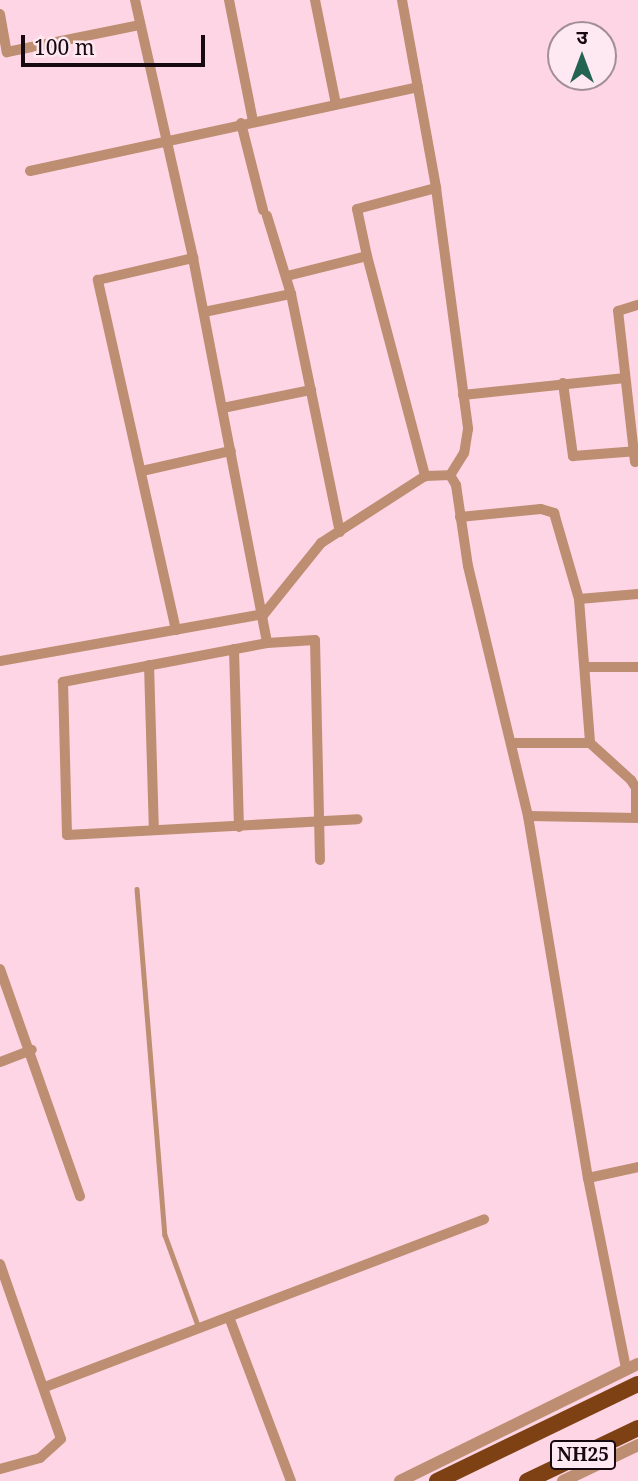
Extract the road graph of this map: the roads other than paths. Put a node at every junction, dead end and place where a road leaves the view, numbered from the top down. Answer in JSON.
{"nodes":[{"id":1,"x":135,"y":0,"type":"edge"},
{"id":2,"x":229,"y":0,"type":"edge"},
{"id":3,"x":314,"y":0,"type":"edge"},
{"id":4,"x":402,"y":0,"type":"edge"},
{"id":5,"x":0,"y":14,"type":"edge"},
{"id":6,"x":140,"y":25,"type":"junction"},
{"id":7,"x":418,"y":87,"type":"junction"},
{"id":8,"x":336,"y":104,"type":"junction"},
{"id":9,"x":253,"y":121,"type":"junction"},
{"id":10,"x":241,"y":123,"type":"junction"},
{"id":11,"x":165,"y":139,"type":"junction"},
{"id":12,"x":30,"y":171,"type":"dead end"},
{"id":13,"x":436,"y":188,"type":"junction"},
{"id":14,"x":367,"y":256,"type":"junction"},
{"id":15,"x":193,"y":258,"type":"junction"},
{"id":16,"x":287,"y":276,"type":"junction"},
{"id":17,"x":291,"y":294,"type":"junction"},
{"id":18,"x":638,"y":304,"type":"edge"},
{"id":19,"x":204,"y":312,"type":"junction"},
{"id":20,"x":625,"y":378,"type":"junction"},
{"id":21,"x":563,"y":383,"type":"junction"},
{"id":22,"x":311,"y":390,"type":"junction"},
{"id":23,"x":463,"y":395,"type":"junction"},
{"id":24,"x":223,"y":408,"type":"junction"},
{"id":25,"x":231,"y":451,"type":"junction"},
{"id":26,"x":636,"y":455,"type":"edge"},
{"id":27,"x":142,"y":471,"type":"junction"},
{"id":28,"x":450,"y":475,"type":"junction"},
{"id":29,"x":425,"y":476,"type":"junction"},
{"id":30,"x":460,"y":517,"type":"junction"},
{"id":31,"x":340,"y":532,"type":"junction"},
{"id":32,"x":638,"y":594,"type":"edge"},
{"id":33,"x":579,"y":599,"type":"junction"},
{"id":34,"x":264,"y":614,"type":"junction"},
{"id":35,"x":176,"y":630,"type":"junction"},
{"id":36,"x":267,"y":643,"type":"junction"},
{"id":37,"x":234,"y":649,"type":"junction"},
{"id":38,"x":0,"y":661,"type":"edge"},
{"id":39,"x":149,"y":665,"type":"junction"},
{"id":40,"x":585,"y":667,"type":"junction"},
{"id":41,"x":638,"y":667,"type":"edge"},
{"id":42,"x":513,"y":743,"type":"junction"},
{"id":43,"x":590,"y":743,"type":"junction"},
{"id":44,"x":528,"y":816,"type":"junction"},
{"id":45,"x":637,"y":818,"type":"edge"},
{"id":46,"x":358,"y":819,"type":"dead end"},
{"id":47,"x":319,"y":823,"type":"junction"},
{"id":48,"x":239,"y":827,"type":"junction"},
{"id":49,"x":154,"y":830,"type":"junction"},
{"id":50,"x":320,"y":860,"type":"dead end"},
{"id":51,"x":137,"y":890,"type":"dead end"},
{"id":52,"x":0,"y":969,"type":"edge"},
{"id":53,"x":32,"y":1050,"type":"junction"},
{"id":54,"x":0,"y":1062,"type":"edge"},
{"id":55,"x":638,"y":1167,"type":"edge"},
{"id":56,"x":588,"y":1178,"type":"junction"},
{"id":57,"x":80,"y":1196,"type":"dead end"},
{"id":58,"x":484,"y":1219,"type":"dead end"},
{"id":59,"x":0,"y":1264,"type":"edge"},
{"id":60,"x":229,"y":1317,"type":"junction"},
{"id":61,"x":199,"y":1328,"type":"junction"},
{"id":62,"x":632,"y":1366,"type":"edge"},
{"id":63,"x":638,"y":1384,"type":"edge"},
{"id":64,"x":45,"y":1387,"type":"junction"},
{"id":65,"x":638,"y":1428,"type":"edge"},
{"id":66,"x":638,"y":1446,"type":"edge"},
{"id":67,"x":0,"y":1469,"type":"edge"},
{"id":68,"x":291,"y":1481,"type":"edge"},
{"id":69,"x":400,"y":1481,"type":"edge"},
{"id":70,"x":437,"y":1481,"type":"edge"},
{"id":71,"x":527,"y":1481,"type":"edge"},
{"id":72,"x":564,"y":1481,"type":"edge"}],
"edges":[{"from":1,"to":6,"type":"street"},
{"from":2,"to":9,"type":"street"},
{"from":3,"to":8,"type":"street"},
{"from":4,"to":7,"type":"street"},
{"from":5,"to":6,"type":"street"},
{"from":6,"to":11,"type":"street"},
{"from":7,"to":8,"type":"street"},
{"from":7,"to":13,"type":"street"},
{"from":8,"to":9,"type":"street"},
{"from":9,"to":10,"type":"street"},
{"from":10,"to":11,"type":"street"},
{"from":10,"to":16,"type":"street"},
{"from":11,"to":12,"type":"street"},
{"from":11,"to":15,"type":"street"},
{"from":13,"to":14,"type":"street"},
{"from":13,"to":23,"type":"street"},
{"from":14,"to":16,"type":"street"},
{"from":14,"to":29,"type":"street"},
{"from":15,"to":19,"type":"street"},
{"from":15,"to":27,"type":"street"},
{"from":16,"to":17,"type":"street"},
{"from":17,"to":19,"type":"street"},
{"from":17,"to":22,"type":"street"},
{"from":18,"to":20,"type":"street"},
{"from":19,"to":24,"type":"street"},
{"from":20,"to":21,"type":"street"},
{"from":20,"to":26,"type":"street"},
{"from":21,"to":23,"type":"street"},
{"from":21,"to":26,"type":"street"},
{"from":22,"to":24,"type":"street"},
{"from":22,"to":31,"type":"street"},
{"from":23,"to":28,"type":"street"},
{"from":24,"to":25,"type":"street"},
{"from":25,"to":27,"type":"street"},
{"from":25,"to":34,"type":"street"},
{"from":27,"to":35,"type":"street"},
{"from":28,"to":29,"type":"street"},
{"from":28,"to":30,"type":"street"},
{"from":29,"to":31,"type":"street"},
{"from":30,"to":33,"type":"street"},
{"from":30,"to":42,"type":"street"},
{"from":31,"to":34,"type":"street"},
{"from":32,"to":33,"type":"street"},
{"from":33,"to":40,"type":"street"},
{"from":34,"to":35,"type":"street"},
{"from":34,"to":36,"type":"street"},
{"from":35,"to":38,"type":"street"},
{"from":36,"to":37,"type":"street"},
{"from":36,"to":47,"type":"street"},
{"from":37,"to":39,"type":"street"},
{"from":37,"to":48,"type":"street"},
{"from":39,"to":49,"type":"street"},
{"from":39,"to":49,"type":"street"},
{"from":40,"to":41,"type":"street"},
{"from":40,"to":43,"type":"street"},
{"from":42,"to":43,"type":"street"},
{"from":42,"to":44,"type":"street"},
{"from":43,"to":45,"type":"street"},
{"from":44,"to":45,"type":"street"},
{"from":44,"to":56,"type":"street"},
{"from":46,"to":47,"type":"street"},
{"from":47,"to":48,"type":"street"},
{"from":47,"to":50,"type":"street"},
{"from":48,"to":49,"type":"street"},
{"from":51,"to":61,"type":"lane"},
{"from":52,"to":53,"type":"street"},
{"from":53,"to":54,"type":"street"},
{"from":53,"to":57,"type":"street"},
{"from":55,"to":56,"type":"street"},
{"from":56,"to":62,"type":"street"},
{"from":58,"to":60,"type":"street"},
{"from":59,"to":64,"type":"street"},
{"from":60,"to":61,"type":"street"},
{"from":60,"to":68,"type":"street"},
{"from":61,"to":64,"type":"street"},
{"from":62,"to":69,"type":"street"},
{"from":63,"to":70,"type":"highway"},
{"from":64,"to":67,"type":"street"},
{"from":65,"to":71,"type":"highway","number":"NH25"},
{"from":66,"to":72,"type":"street"}]}
